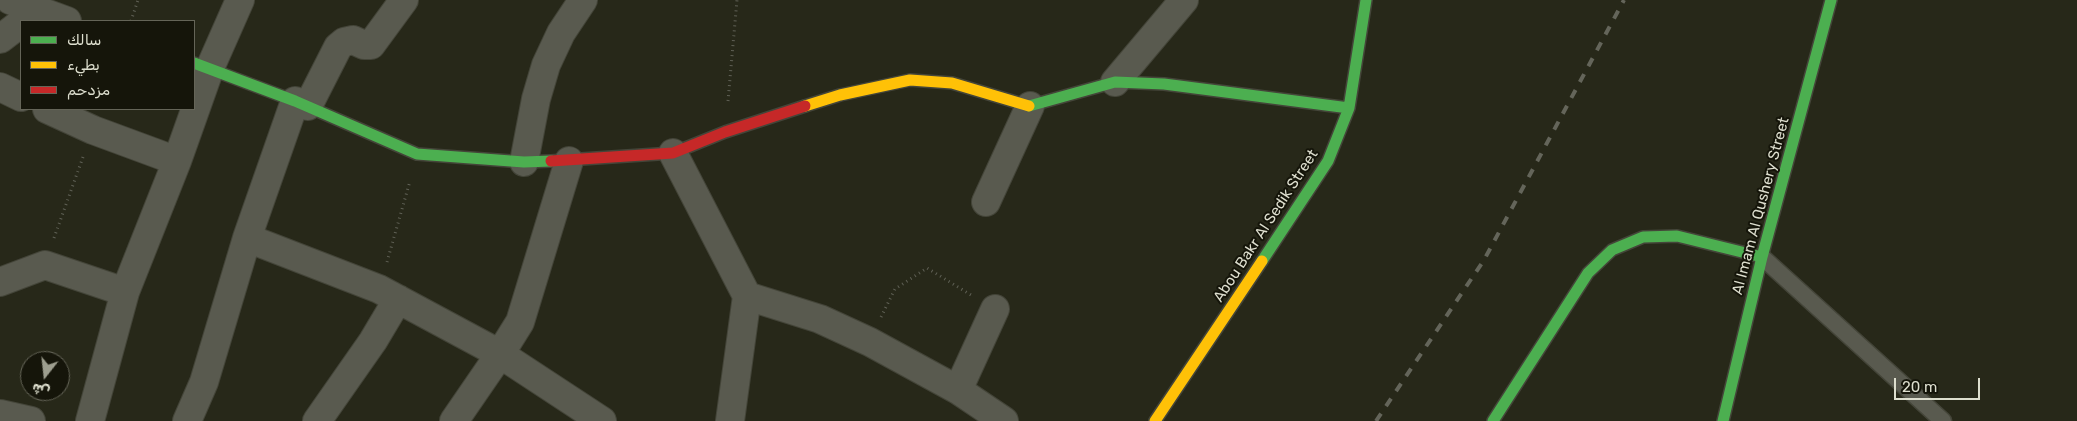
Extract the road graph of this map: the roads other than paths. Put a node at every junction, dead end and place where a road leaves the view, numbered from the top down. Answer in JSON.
{"nodes":[{"id":1,"x":10,"y":0,"type":"edge"},
{"id":2,"x":240,"y":0,"type":"edge"},
{"id":3,"x":404,"y":0,"type":"edge"},
{"id":4,"x":583,"y":0,"type":"edge"},
{"id":5,"x":1184,"y":0,"type":"edge"},
{"id":6,"x":1366,"y":0,"type":"edge"},
{"id":7,"x":1831,"y":0,"type":"edge"},
{"id":8,"x":28,"y":18,"type":"edge"},
{"id":9,"x":54,"y":20,"type":"edge"},
{"id":10,"x":20,"y":24,"type":"edge"},
{"id":11,"x":0,"y":39,"type":"edge"},
{"id":12,"x":202,"y":65,"type":"edge"},
{"id":13,"x":1115,"y":82,"type":"junction"},
{"id":14,"x":0,"y":87,"type":"edge"},
{"id":15,"x":195,"y":92,"type":"edge"},
{"id":16,"x":20,"y":97,"type":"edge"},
{"id":17,"x":302,"y":104,"type":"junction"},
{"id":18,"x":1030,"y":106,"type":"junction"},
{"id":19,"x":1349,"y":108,"type":"junction"},
{"id":20,"x":49,"y":110,"type":"edge"},
{"id":21,"x":190,"y":110,"type":"edge"},
{"id":22,"x":673,"y":153,"type":"junction"},
{"id":23,"x":177,"y":161,"type":"junction"},
{"id":24,"x":568,"y":161,"type":"junction"},
{"id":25,"x":524,"y":162,"type":"junction"},
{"id":26,"x":986,"y":202,"type":"dead end"},
{"id":27,"x":247,"y":238,"type":"junction"},
{"id":28,"x":1762,"y":257,"type":"junction"},
{"id":29,"x":0,"y":282,"type":"edge"},
{"id":30,"x":125,"y":292,"type":"junction"},
{"id":31,"x":388,"y":294,"type":"junction"},
{"id":32,"x":747,"y":296,"type":"junction"},
{"id":33,"x":995,"y":309,"type":"road end"},
{"id":34,"x":500,"y":354,"type":"junction"},
{"id":35,"x":958,"y":390,"type":"junction"},
{"id":36,"x":0,"y":414,"type":"edge"},
{"id":37,"x":31,"y":421,"type":"edge"},
{"id":38,"x":90,"y":421,"type":"edge"},
{"id":39,"x":187,"y":421,"type":"edge"},
{"id":40,"x":318,"y":421,"type":"edge"},
{"id":41,"x":454,"y":421,"type":"edge"},
{"id":42,"x":602,"y":421,"type":"edge"},
{"id":43,"x":730,"y":421,"type":"edge"},
{"id":44,"x":1004,"y":421,"type":"edge"},
{"id":45,"x":1155,"y":421,"type":"edge"},
{"id":46,"x":1493,"y":421,"type":"edge"},
{"id":47,"x":1723,"y":421,"type":"edge"},
{"id":48,"x":1943,"y":421,"type":"edge"}],
"edges":[{"from":1,"to":8,"type":"street"},
{"from":2,"to":12,"type":"street"},
{"from":3,"to":17,"type":"street"},
{"from":4,"to":25,"type":"street"},
{"from":5,"to":13,"type":"street"},
{"from":6,"to":19,"type":"street","name":"Abou Bakr Al Sedik Street"},
{"from":7,"to":28,"type":"street","name":"Al Imam Al Qushery Street"},
{"from":8,"to":9,"type":"street"},
{"from":10,"to":11,"type":"street"},
{"from":12,"to":15,"type":"street"},
{"from":12,"to":17,"type":"street"},
{"from":13,"to":18,"type":"street"},
{"from":13,"to":19,"type":"street"},
{"from":14,"to":16,"type":"street"},
{"from":17,"to":25,"type":"street"},
{"from":17,"to":27,"type":"street"},
{"from":18,"to":22,"type":"street"},
{"from":18,"to":26,"type":"street"},
{"from":19,"to":45,"type":"street","name":"Abou Bakr Al Sedik Street"},
{"from":20,"to":23,"type":"street"},
{"from":21,"to":23,"type":"street"},
{"from":22,"to":24,"type":"street"},
{"from":22,"to":32,"type":"street"},
{"from":23,"to":30,"type":"street"},
{"from":24,"to":25,"type":"street"},
{"from":24,"to":34,"type":"street"},
{"from":27,"to":31,"type":"street"},
{"from":27,"to":39,"type":"street"},
{"from":28,"to":46,"type":"street"},
{"from":28,"to":47,"type":"street","name":"Al Imam Al Qushery Street"},
{"from":28,"to":48,"type":"lane"},
{"from":29,"to":30,"type":"street"},
{"from":30,"to":38,"type":"street"},
{"from":31,"to":34,"type":"street"},
{"from":31,"to":40,"type":"street"},
{"from":32,"to":35,"type":"street"},
{"from":32,"to":43,"type":"street"},
{"from":33,"to":35,"type":"street"},
{"from":34,"to":41,"type":"street"},
{"from":34,"to":42,"type":"street"},
{"from":35,"to":44,"type":"street"},
{"from":36,"to":37,"type":"street"}]}
